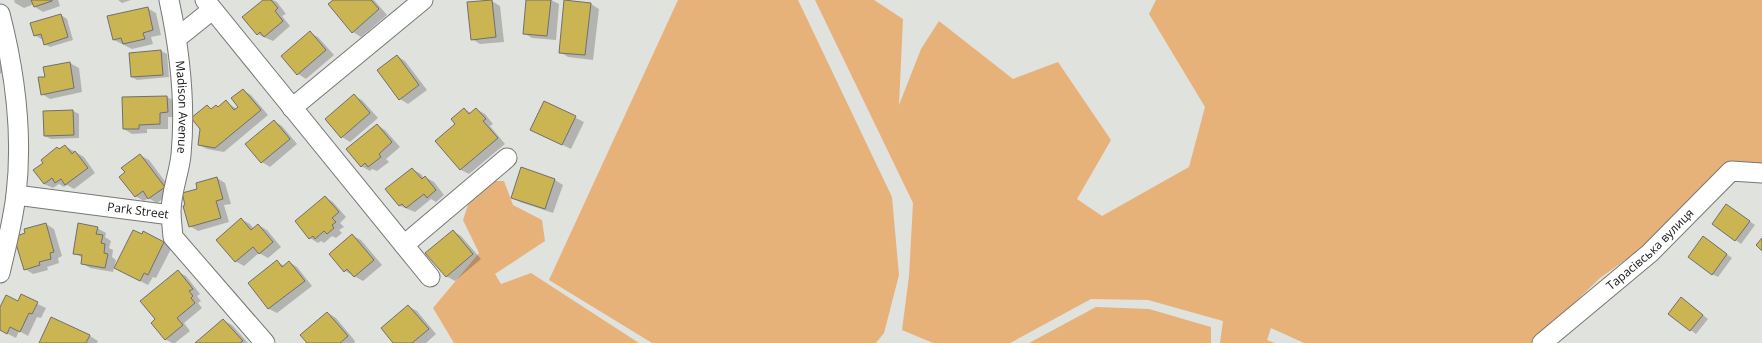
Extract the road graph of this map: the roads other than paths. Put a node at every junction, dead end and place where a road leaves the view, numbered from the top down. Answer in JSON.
{"nodes":[{"id":1,"x":169,"y":0,"type":"edge"},
{"id":2,"x":423,"y":0,"type":"edge"},
{"id":3,"x":208,"y":5,"type":"edge"},
{"id":4,"x":0,"y":14,"type":"edge"},
{"id":5,"x":177,"y":38,"type":"junction"},
{"id":6,"x":7,"y":91,"type":"edge"},
{"id":7,"x":292,"y":108,"type":"junction"},
{"id":8,"x":507,"y":158,"type":"dead end"},
{"id":9,"x":1762,"y":173,"type":"edge"},
{"id":10,"x":16,"y":195,"type":"junction"},
{"id":11,"x":171,"y":214,"type":"junction"},
{"id":12,"x":404,"y":244,"type":"junction"},
{"id":13,"x":0,"y":273,"type":"edge"},
{"id":14,"x":430,"y":277,"type":"dead end"},
{"id":15,"x":265,"y":343,"type":"edge"},
{"id":16,"x":1542,"y":343,"type":"edge"}],
"edges":[{"from":1,"to":5,"type":"street","name":"Madison Avenue"},
{"from":2,"to":7,"type":"street"},
{"from":3,"to":5,"type":"street"},
{"from":3,"to":7,"type":"street"},
{"from":4,"to":6,"type":"street"},
{"from":5,"to":11,"type":"street","name":"Madison Avenue"},
{"from":6,"to":10,"type":"street"},
{"from":7,"to":12,"type":"street"},
{"from":8,"to":12,"type":"street"},
{"from":9,"to":16,"type":"street","name":"Тарасівська вулиця"},
{"from":10,"to":11,"type":"street","name":"Park Street"},
{"from":10,"to":13,"type":"street"},
{"from":11,"to":15,"type":"street","name":"Park Street"},
{"from":12,"to":14,"type":"street"}]}
